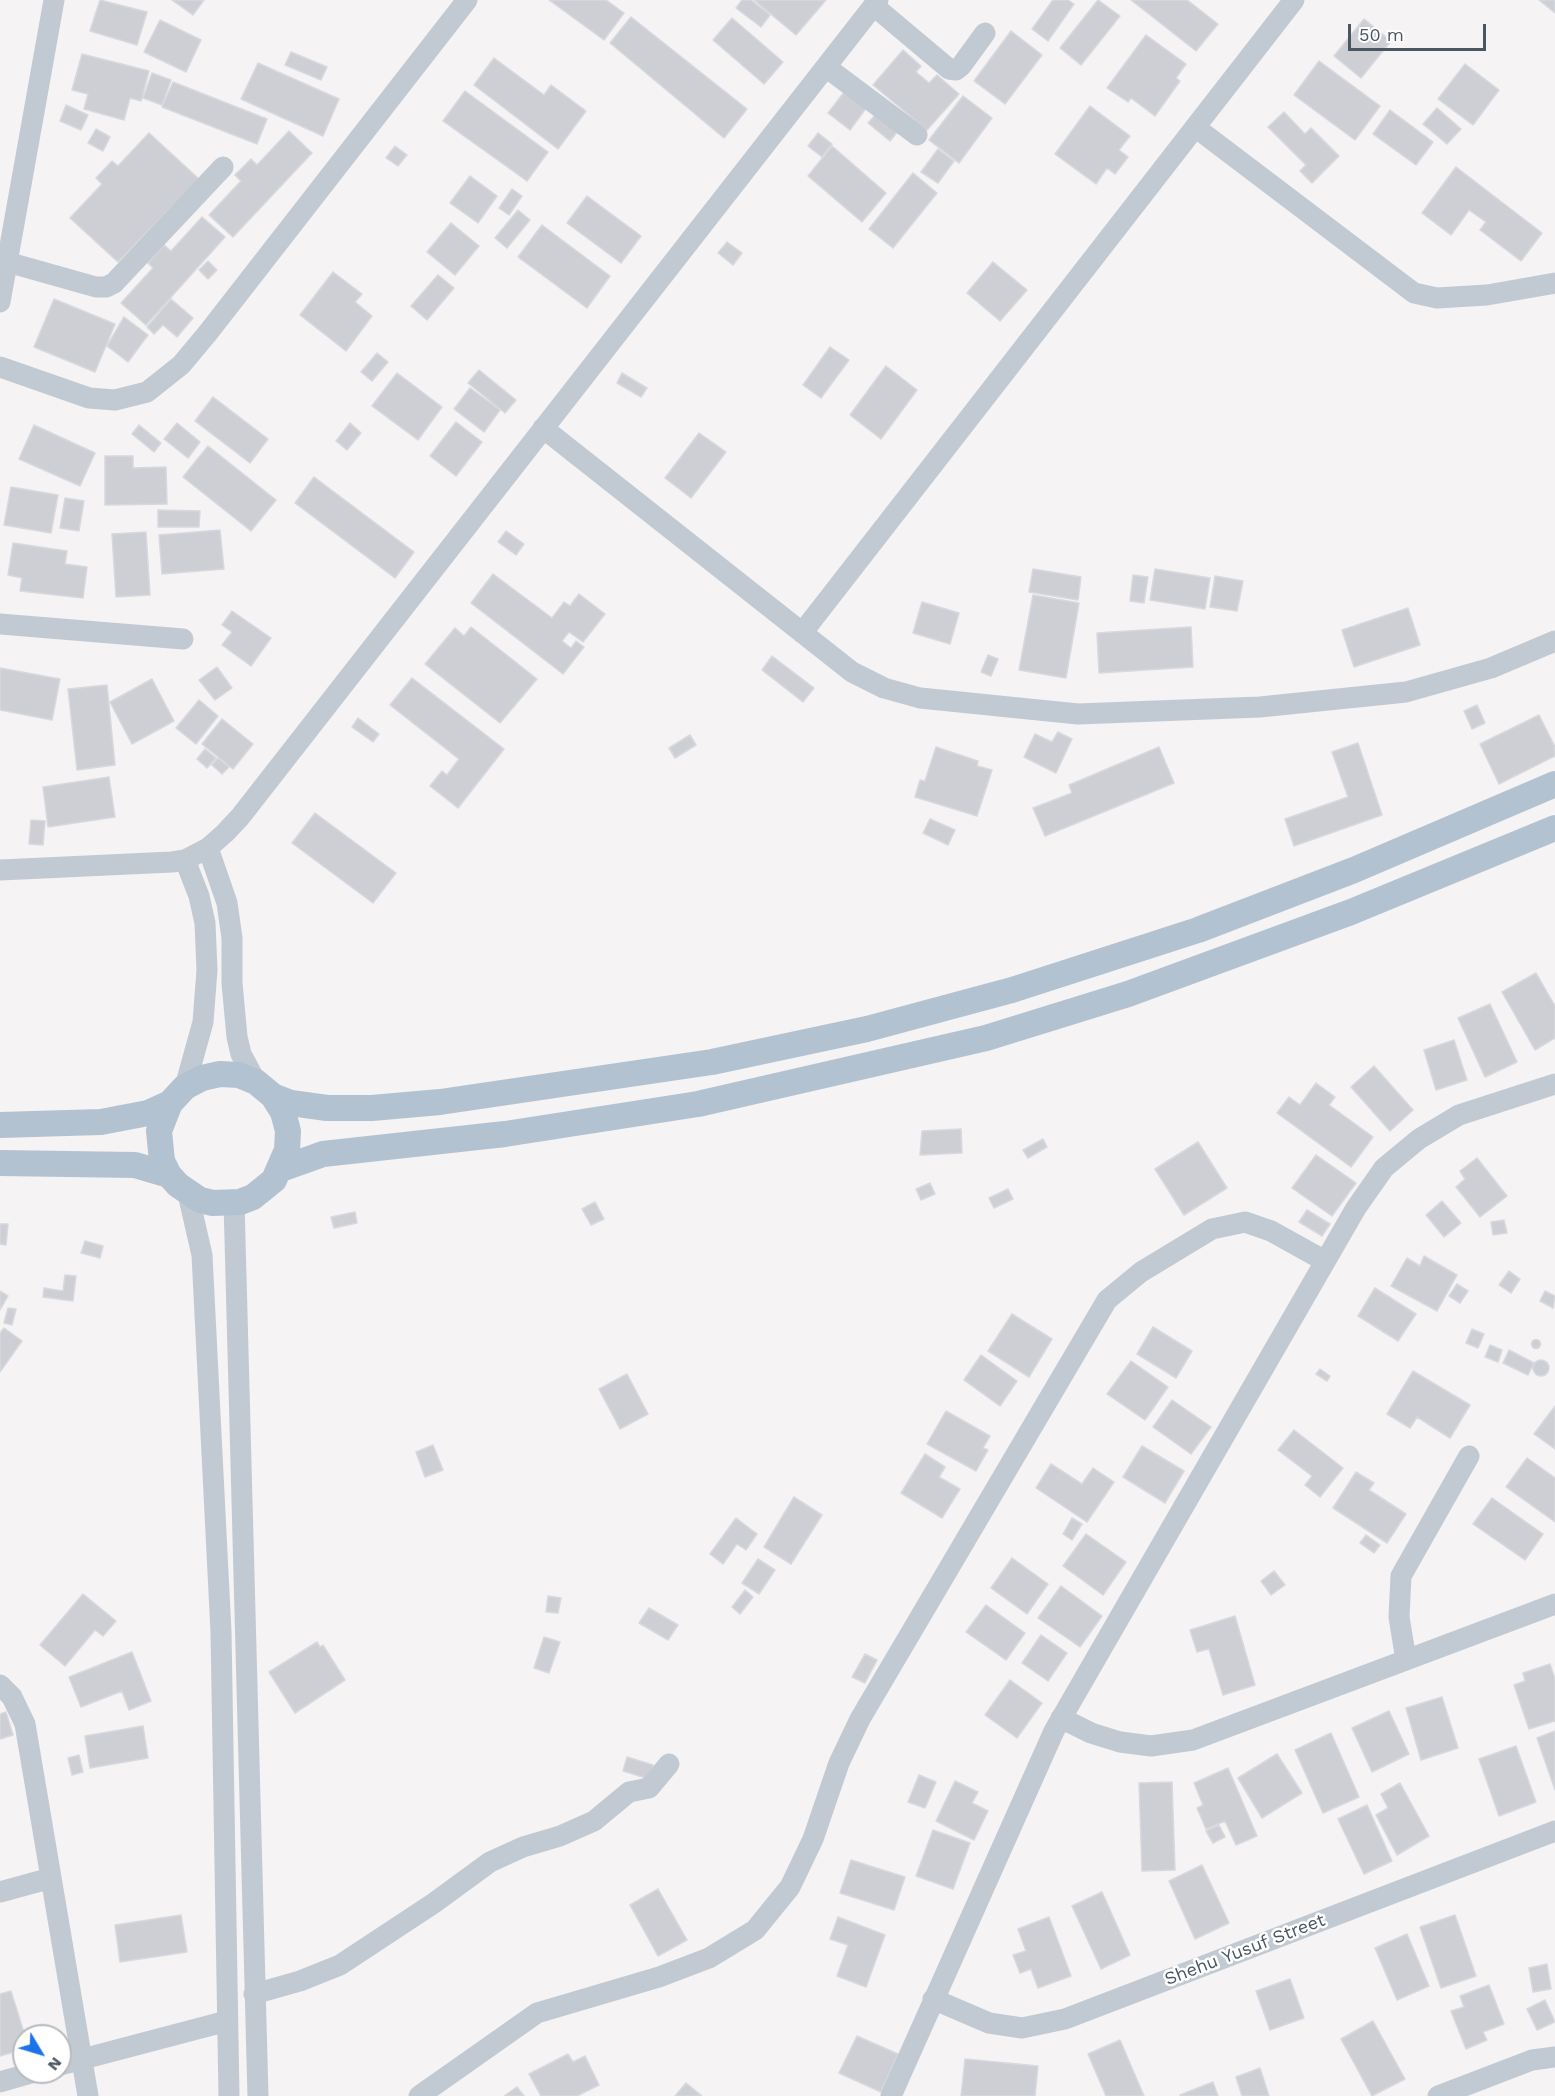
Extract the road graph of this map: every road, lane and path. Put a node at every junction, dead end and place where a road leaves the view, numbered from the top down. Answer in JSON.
{"nodes":[{"id":1,"x":54,"y":0,"type":"edge"},
{"id":2,"x":467,"y":0,"type":"edge"},
{"id":3,"x":1294,"y":0,"type":"edge"},
{"id":4,"x":876,"y":3,"type":"edge"},
{"id":5,"x":985,"y":33,"type":"dead end"},
{"id":6,"x":826,"y":67,"type":"junction"},
{"id":7,"x":1195,"y":127,"type":"junction"},
{"id":8,"x":917,"y":135,"type":"dead end"},
{"id":9,"x":223,"y":167,"type":"dead end"},
{"id":10,"x":7,"y":262,"type":"junction"},
{"id":11,"x":1555,"y":283,"type":"edge"},
{"id":12,"x":0,"y":302,"type":"edge"},
{"id":13,"x":0,"y":367,"type":"edge"},
{"id":14,"x":543,"y":428,"type":"junction"},
{"id":15,"x":0,"y":624,"type":"edge"},
{"id":16,"x":802,"y":633,"type":"junction"},
{"id":17,"x":183,"y":639,"type":"dead end"},
{"id":18,"x":1555,"y":641,"type":"edge"},
{"id":19,"x":1555,"y":784,"type":"edge"},
{"id":20,"x":1555,"y":828,"type":"edge"},
{"id":21,"x":208,"y":848,"type":"junction"},
{"id":22,"x":185,"y":860,"type":"junction"},
{"id":23,"x":0,"y":870,"type":"edge"},
{"id":24,"x":1555,"y":1084,"type":"edge"},
{"id":25,"x":264,"y":1089,"type":"junction"},
{"id":26,"x":178,"y":1095,"type":"junction"},
{"id":27,"x":0,"y":1125,"type":"edge"},
{"id":28,"x":0,"y":1163,"type":"edge"},
{"id":29,"x":281,"y":1168,"type":"junction"},
{"id":30,"x":169,"y":1175,"type":"junction"},
{"id":31,"x":188,"y":1194,"type":"junction"},
{"id":32,"x":234,"y":1202,"type":"junction"},
{"id":33,"x":1325,"y":1261,"type":"junction"},
{"id":34,"x":1469,"y":1456,"type":"dead end"},
{"id":35,"x":1555,"y":1605,"type":"edge"},
{"id":36,"x":1406,"y":1660,"type":"junction"},
{"id":37,"x":0,"y":1684,"type":"edge"},
{"id":38,"x":1061,"y":1718,"type":"junction"},
{"id":39,"x":669,"y":1764,"type":"dead end"},
{"id":40,"x":1555,"y":1831,"type":"edge"},
{"id":41,"x":51,"y":1878,"type":"junction"},
{"id":42,"x":0,"y":1892,"type":"edge"},
{"id":43,"x":254,"y":1994,"type":"junction"},
{"id":44,"x":933,"y":1999,"type":"junction"},
{"id":45,"x":227,"y":2021,"type":"junction"},
{"id":46,"x":1555,"y":2056,"type":"edge"},
{"id":47,"x":81,"y":2058,"type":"junction"},
{"id":48,"x":72,"y":2061,"type":"edge"},
{"id":49,"x":88,"y":2096,"type":"edge"},
{"id":50,"x":229,"y":2096,"type":"edge"},
{"id":51,"x":258,"y":2096,"type":"edge"},
{"id":52,"x":419,"y":2096,"type":"edge"},
{"id":53,"x":891,"y":2096,"type":"edge"},
{"id":54,"x":1438,"y":2096,"type":"edge"}],
"edges":[{"from":1,"to":10,"type":"street"},
{"from":2,"to":13,"type":"street"},
{"from":3,"to":7,"type":"street"},
{"from":4,"to":5,"type":"street"},
{"from":4,"to":6,"type":"street"},
{"from":6,"to":8,"type":"street"},
{"from":6,"to":14,"type":"street"},
{"from":7,"to":11,"type":"street"},
{"from":7,"to":16,"type":"street"},
{"from":9,"to":10,"type":"street"},
{"from":10,"to":12,"type":"street"},
{"from":14,"to":16,"type":"street"},
{"from":14,"to":21,"type":"street"},
{"from":15,"to":17,"type":"street"},
{"from":16,"to":18,"type":"street"},
{"from":19,"to":25,"type":"main road"},
{"from":20,"to":29,"type":"main road"},
{"from":21,"to":22,"type":"street"},
{"from":21,"to":25,"type":"street"},
{"from":22,"to":23,"type":"street"},
{"from":22,"to":26,"type":"street"},
{"from":24,"to":33,"type":"street"},
{"from":25,"to":26,"type":"main road"},
{"from":25,"to":29,"type":"main road"},
{"from":26,"to":27,"type":"main road"},
{"from":26,"to":30,"type":"main road"},
{"from":28,"to":30,"type":"main road"},
{"from":29,"to":32,"type":"main road"},
{"from":30,"to":31,"type":"main road"},
{"from":31,"to":32,"type":"main road"},
{"from":31,"to":45,"type":"street"},
{"from":32,"to":43,"type":"street"},
{"from":33,"to":38,"type":"street"},
{"from":33,"to":52,"type":"street"},
{"from":34,"to":36,"type":"street"},
{"from":35,"to":36,"type":"street"},
{"from":36,"to":38,"type":"street"},
{"from":37,"to":41,"type":"street"},
{"from":38,"to":44,"type":"street"},
{"from":39,"to":43,"type":"street"},
{"from":40,"to":44,"type":"street","name":"Shehu Yusuf Street"},
{"from":41,"to":42,"type":"street"},
{"from":41,"to":47,"type":"street"},
{"from":43,"to":51,"type":"street"},
{"from":44,"to":53,"type":"street"},
{"from":45,"to":47,"type":"street"},
{"from":45,"to":50,"type":"street"},
{"from":46,"to":54,"type":"street"},
{"from":47,"to":48,"type":"street"},
{"from":47,"to":49,"type":"street"}]}
